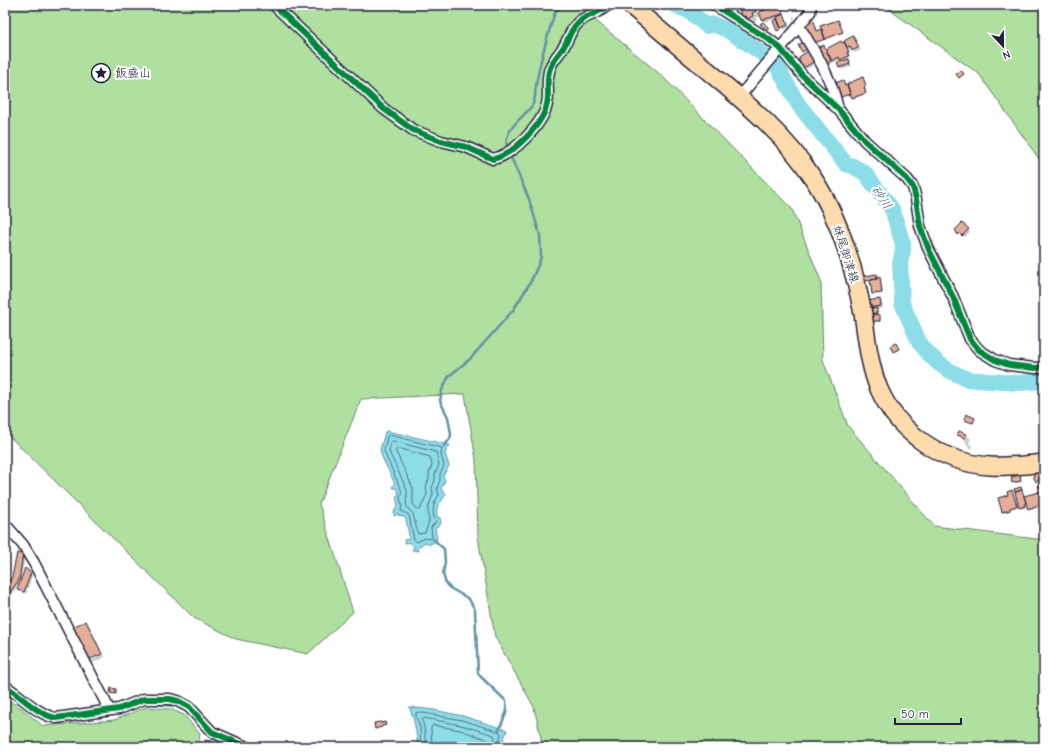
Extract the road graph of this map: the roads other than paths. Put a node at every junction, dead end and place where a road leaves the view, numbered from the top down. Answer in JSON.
{"nodes":[{"id":1,"x":274,"y":5,"type":"edge"},
{"id":2,"x":608,"y":5,"type":"edge"},
{"id":3,"x":630,"y":5,"type":"edge"},
{"id":4,"x":714,"y":5,"type":"edge"},
{"id":5,"x":811,"y":5,"type":"edge"},
{"id":6,"x":799,"y":26,"type":"junction"},
{"id":7,"x":779,"y":49,"type":"junction"},
{"id":8,"x":739,"y":97,"type":"junction"},
{"id":9,"x":838,"y":109,"type":"junction"},
{"id":10,"x":1044,"y":366,"type":"edge"},
{"id":11,"x":1044,"y":463,"type":"edge"},
{"id":12,"x":5,"y":524,"type":"edge"},
{"id":13,"x":5,"y":686,"type":"edge"},
{"id":14,"x":109,"y":709,"type":"junction"},
{"id":15,"x":246,"y":747,"type":"edge"}],
"edges":[{"from":1,"to":2,"type":"street"},
{"from":3,"to":8,"type":"main road","name":"妹尾御津線"},
{"from":4,"to":7,"type":"street"},
{"from":5,"to":6,"type":"street"},
{"from":6,"to":7,"type":"street"},
{"from":6,"to":9,"type":"street"},
{"from":7,"to":8,"type":"street"},
{"from":7,"to":9,"type":"street"},
{"from":8,"to":11,"type":"main road","name":"妹尾御津線"},
{"from":9,"to":10,"type":"street"},
{"from":12,"to":14,"type":"street"},
{"from":13,"to":14,"type":"street"},
{"from":14,"to":15,"type":"street"}]}
